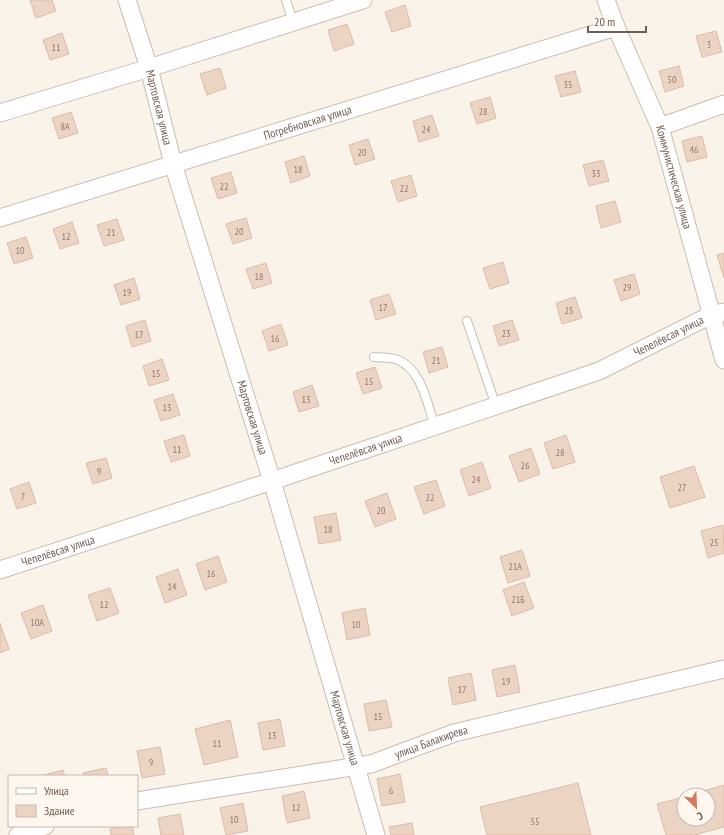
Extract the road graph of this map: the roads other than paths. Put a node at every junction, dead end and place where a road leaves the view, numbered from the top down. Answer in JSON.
{"nodes":[{"id":1,"x":127,"y":0,"type":"edge"},
{"id":2,"x":286,"y":0,"type":"edge"},
{"id":3,"x":363,"y":0,"type":"edge"},
{"id":4,"x":606,"y":0,"type":"edge"},
{"id":5,"x":292,"y":22,"type":"junction"},
{"id":6,"x":616,"y":27,"type":"junction"},
{"id":7,"x":149,"y":68,"type":"junction"},
{"id":8,"x":724,"y":104,"type":"edge"},
{"id":9,"x":0,"y":113,"type":"edge"},
{"id":10,"x":660,"y":127,"type":"junction"},
{"id":11,"x":173,"y":164,"type":"junction"},
{"id":12,"x":0,"y":218,"type":"edge"},
{"id":13,"x":717,"y":313,"type":"edge"},
{"id":14,"x":467,"y":321,"type":"dead end"},
{"id":15,"x":374,"y":357,"type":"dead end"},
{"id":16,"x":724,"y":360,"type":"edge"},
{"id":17,"x":496,"y":406,"type":"junction"},
{"id":18,"x":435,"y":426,"type":"junction"},
{"id":19,"x":272,"y":481,"type":"junction"},
{"id":20,"x":0,"y":570,"type":"edge"},
{"id":21,"x":724,"y":669,"type":"edge"},
{"id":22,"x":356,"y":766,"type":"junction"},
{"id":23,"x":138,"y":801,"type":"edge"},
{"id":24,"x":42,"y":827,"type":"edge"},
{"id":25,"x":18,"y":835,"type":"edge"},
{"id":26,"x":376,"y":835,"type":"edge"}],
"edges":[{"from":1,"to":7,"type":"street","name":"Мартовская улица"},
{"from":2,"to":5,"type":"lane"},
{"from":3,"to":5,"type":"street"},
{"from":4,"to":6,"type":"street","name":"Коммунистическая улица"},
{"from":5,"to":7,"type":"street"},
{"from":6,"to":10,"type":"street","name":"Коммунистическая улица"},
{"from":6,"to":11,"type":"street","name":"Погребновская улица"},
{"from":7,"to":9,"type":"street"},
{"from":7,"to":11,"type":"street","name":"Мартовская улица"},
{"from":8,"to":10,"type":"street"},
{"from":10,"to":13,"type":"street","name":"Коммунистическая улица"},
{"from":11,"to":12,"type":"street","name":"Погребновская улица"},
{"from":11,"to":19,"type":"street","name":"Мартовская улица"},
{"from":13,"to":16,"type":"street","name":"Коммунистическая улица"},
{"from":13,"to":17,"type":"street","name":"Чепелёвсая улица"},
{"from":14,"to":17,"type":"lane"},
{"from":15,"to":18,"type":"lane"},
{"from":17,"to":18,"type":"street","name":"Чепелёвсая улица"},
{"from":18,"to":19,"type":"street","name":"Чепелёвсая улица"},
{"from":19,"to":20,"type":"street","name":"Чепелёвсая улица"},
{"from":19,"to":22,"type":"street","name":"Мартовская улица"},
{"from":21,"to":22,"type":"street","name":"улица Балакирева"},
{"from":22,"to":23,"type":"street","name":"улица Балакирева"},
{"from":22,"to":26,"type":"street","name":"Мартовская улица"},
{"from":24,"to":25,"type":"street"}]}
